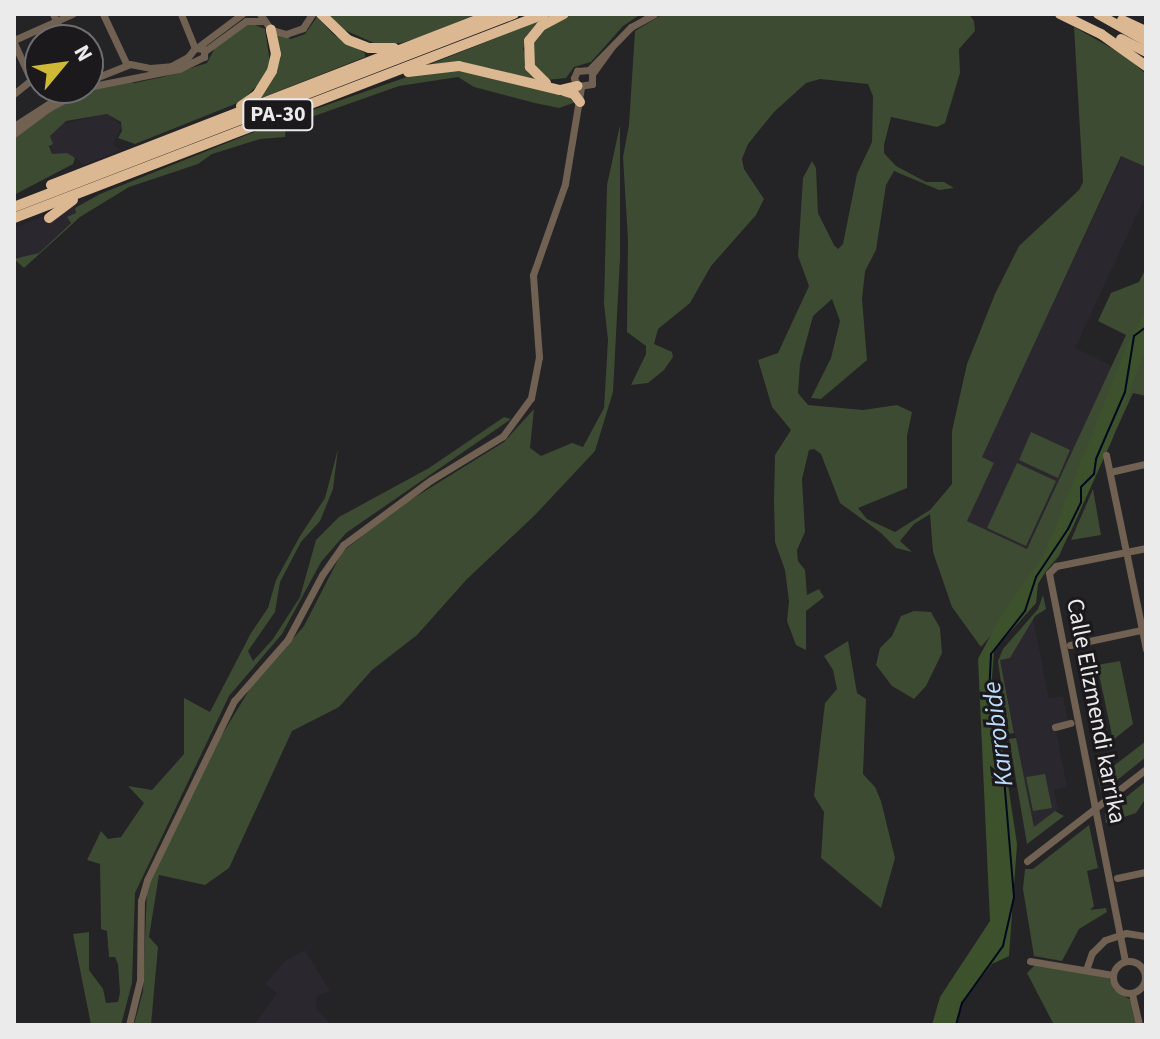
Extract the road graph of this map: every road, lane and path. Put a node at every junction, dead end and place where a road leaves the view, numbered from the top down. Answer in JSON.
{"nodes":[{"id":1,"x":72,"y":14,"type":"edge"},
{"id":2,"x":103,"y":14,"type":"edge"},
{"id":3,"x":182,"y":14,"type":"edge"},
{"id":4,"x":242,"y":14,"type":"edge"},
{"id":5,"x":312,"y":14,"type":"edge"},
{"id":6,"x":321,"y":14,"type":"edge"},
{"id":7,"x":493,"y":14,"type":"edge"},
{"id":8,"x":514,"y":14,"type":"edge"},
{"id":9,"x":544,"y":14,"type":"edge"},
{"id":10,"x":564,"y":14,"type":"edge"},
{"id":11,"x":654,"y":14,"type":"edge"},
{"id":12,"x":1060,"y":14,"type":"edge"},
{"id":13,"x":1098,"y":14,"type":"edge"},
{"id":14,"x":1108,"y":14,"type":"edge"},
{"id":15,"x":261,"y":17,"type":"edge"},
{"id":16,"x":55,"y":18,"type":"edge"},
{"id":17,"x":1077,"y":19,"type":"edge"},
{"id":18,"x":271,"y":30,"type":"junction"},
{"id":19,"x":1146,"y":31,"type":"edge"},
{"id":20,"x":1146,"y":41,"type":"edge"},
{"id":21,"x":14,"y":42,"type":"edge"},
{"id":22,"x":400,"y":48,"type":"junction"},
{"id":23,"x":197,"y":52,"type":"junction"},
{"id":24,"x":1146,"y":52,"type":"edge"},
{"id":25,"x":125,"y":66,"type":"junction"},
{"id":26,"x":138,"y":67,"type":"junction"},
{"id":27,"x":1146,"y":69,"type":"edge"},
{"id":28,"x":590,"y":72,"type":"junction"},
{"id":29,"x":104,"y":75,"type":"edge"},
{"id":30,"x":139,"y":77,"type":"junction"},
{"id":31,"x":125,"y":78,"type":"junction"},
{"id":32,"x":104,"y":84,"type":"edge"},
{"id":33,"x":580,"y":85,"type":"junction"},
{"id":34,"x":562,"y":90,"type":"junction"},
{"id":35,"x":14,"y":94,"type":"edge"},
{"id":36,"x":326,"y":97,"type":"junction"},
{"id":37,"x":580,"y":102,"type":"junction"},
{"id":38,"x":48,"y":104,"type":"edge"},
{"id":39,"x":57,"y":104,"type":"edge"},
{"id":40,"x":577,"y":120,"type":"junction"},
{"id":41,"x":213,"y":121,"type":"junction"},
{"id":42,"x":14,"y":126,"type":"edge"},
{"id":43,"x":14,"y":134,"type":"edge"},
{"id":44,"x":91,"y":188,"type":"junction"},
{"id":45,"x":14,"y":204,"type":"edge"},
{"id":46,"x":14,"y":218,"type":"edge"},
{"id":47,"x":49,"y":218,"type":"dead end"},
{"id":48,"x":1106,"y":455,"type":"dead end"},
{"id":49,"x":1146,"y":464,"type":"edge"},
{"id":50,"x":1110,"y":472,"type":"junction"},
{"id":51,"x":1146,"y":548,"type":"edge"},
{"id":52,"x":1144,"y":630,"type":"edge"},
{"id":53,"x":1070,"y":645,"type":"dead end"},
{"id":54,"x":1146,"y":649,"type":"edge"},
{"id":55,"x":1070,"y":723,"type":"dead end"},
{"id":56,"x":1055,"y":727,"type":"dead end"},
{"id":57,"x":1146,"y":769,"type":"edge"},
{"id":58,"x":1095,"y":809,"type":"junction"},
{"id":59,"x":1027,"y":861,"type":"dead end"},
{"id":60,"x":1146,"y":872,"type":"edge"},
{"id":61,"x":1117,"y":878,"type":"dead end"},
{"id":62,"x":1121,"y":934,"type":"junction"},
{"id":63,"x":1146,"y":936,"type":"edge"},
{"id":64,"x":1146,"y":960,"type":"edge"},
{"id":65,"x":1030,"y":961,"type":"dead end"},
{"id":66,"x":1125,"y":961,"type":"junction"},
{"id":67,"x":1135,"y":962,"type":"junction"},
{"id":68,"x":1086,"y":970,"type":"junction"},
{"id":69,"x":1113,"y":975,"type":"junction"},
{"id":70,"x":1144,"y":988,"type":"edge"},
{"id":71,"x":1132,"y":994,"type":"junction"},
{"id":72,"x":1141,"y":1021,"type":"edge"},
{"id":73,"x":129,"y":1025,"type":"edge"}],
"edges":[{"from":1,"to":16,"type":"street"},
{"from":2,"to":25,"type":"street"},
{"from":3,"to":23,"type":"street"},
{"from":4,"to":23,"type":"street"},
{"from":5,"to":18,"type":"street"},
{"from":6,"to":22,"type":"highway"},
{"from":7,"to":22,"type":"highway"},
{"from":8,"to":45,"type":"highway","number":"PA-30"},
{"from":9,"to":36,"type":"highway","number":"PA-30"},
{"from":10,"to":33,"type":"highway"},
{"from":11,"to":28,"type":"street"},
{"from":12,"to":17,"type":"highway"},
{"from":13,"to":20,"type":"highway"},
{"from":14,"to":19,"type":"highway"},
{"from":15,"to":18,"type":"street"},
{"from":15,"to":23,"type":"street"},
{"from":16,"to":21,"type":"street"},
{"from":17,"to":24,"type":"highway"},
{"from":17,"to":27,"type":"highway"},
{"from":18,"to":41,"type":"highway"},
{"from":21,"to":35,"type":"street"},
{"from":22,"to":41,"type":"highway"},
{"from":23,"to":26,"type":"street"},
{"from":23,"to":30,"type":"street"},
{"from":25,"to":26,"type":"street"},
{"from":25,"to":29,"type":"street"},
{"from":25,"to":31,"type":"street"},
{"from":26,"to":30,"type":"street"},
{"from":28,"to":33,"type":"street"},
{"from":28,"to":33,"type":"street"},
{"from":30,"to":31,"type":"street"},
{"from":31,"to":32,"type":"street"},
{"from":33,"to":34,"type":"highway"},
{"from":33,"to":37,"type":"street"},
{"from":33,"to":40,"type":"street"},
{"from":34,"to":36,"type":"highway"},
{"from":34,"to":37,"type":"highway"},
{"from":36,"to":44,"type":"highway","number":"PA-30"},
{"from":37,"to":40,"type":"street"},
{"from":38,"to":42,"type":"street"},
{"from":39,"to":43,"type":"street"},
{"from":40,"to":73,"type":"street"},
{"from":41,"to":45,"type":"highway"},
{"from":44,"to":46,"type":"highway","number":"PA-30"},
{"from":44,"to":47,"type":"highway"},
{"from":48,"to":50,"type":"street"},
{"from":49,"to":50,"type":"street"},
{"from":50,"to":52,"type":"street"},
{"from":51,"to":58,"type":"street","name":"Calle Elizmendi karrika"},
{"from":52,"to":53,"type":"street"},
{"from":52,"to":54,"type":"street"},
{"from":55,"to":56,"type":"street","name":"Calle Elizmendi karrika"},
{"from":57,"to":58,"type":"street"},
{"from":58,"to":59,"type":"street"},
{"from":58,"to":62,"type":"street","name":"Calle Elizmendi karrika"},
{"from":60,"to":61,"type":"street"},
{"from":62,"to":63,"type":"street"},
{"from":62,"to":66,"type":"street","name":"Calle Elizmendi karrika"},
{"from":62,"to":68,"type":"street"},
{"from":64,"to":67,"type":"street"},
{"from":65,"to":68,"type":"street"},
{"from":66,"to":67,"type":"street"},
{"from":66,"to":69,"type":"street"},
{"from":67,"to":70,"type":"street"},
{"from":68,"to":69,"type":"street"},
{"from":69,"to":71,"type":"street"},
{"from":70,"to":71,"type":"street"},
{"from":71,"to":72,"type":"street"}]}
